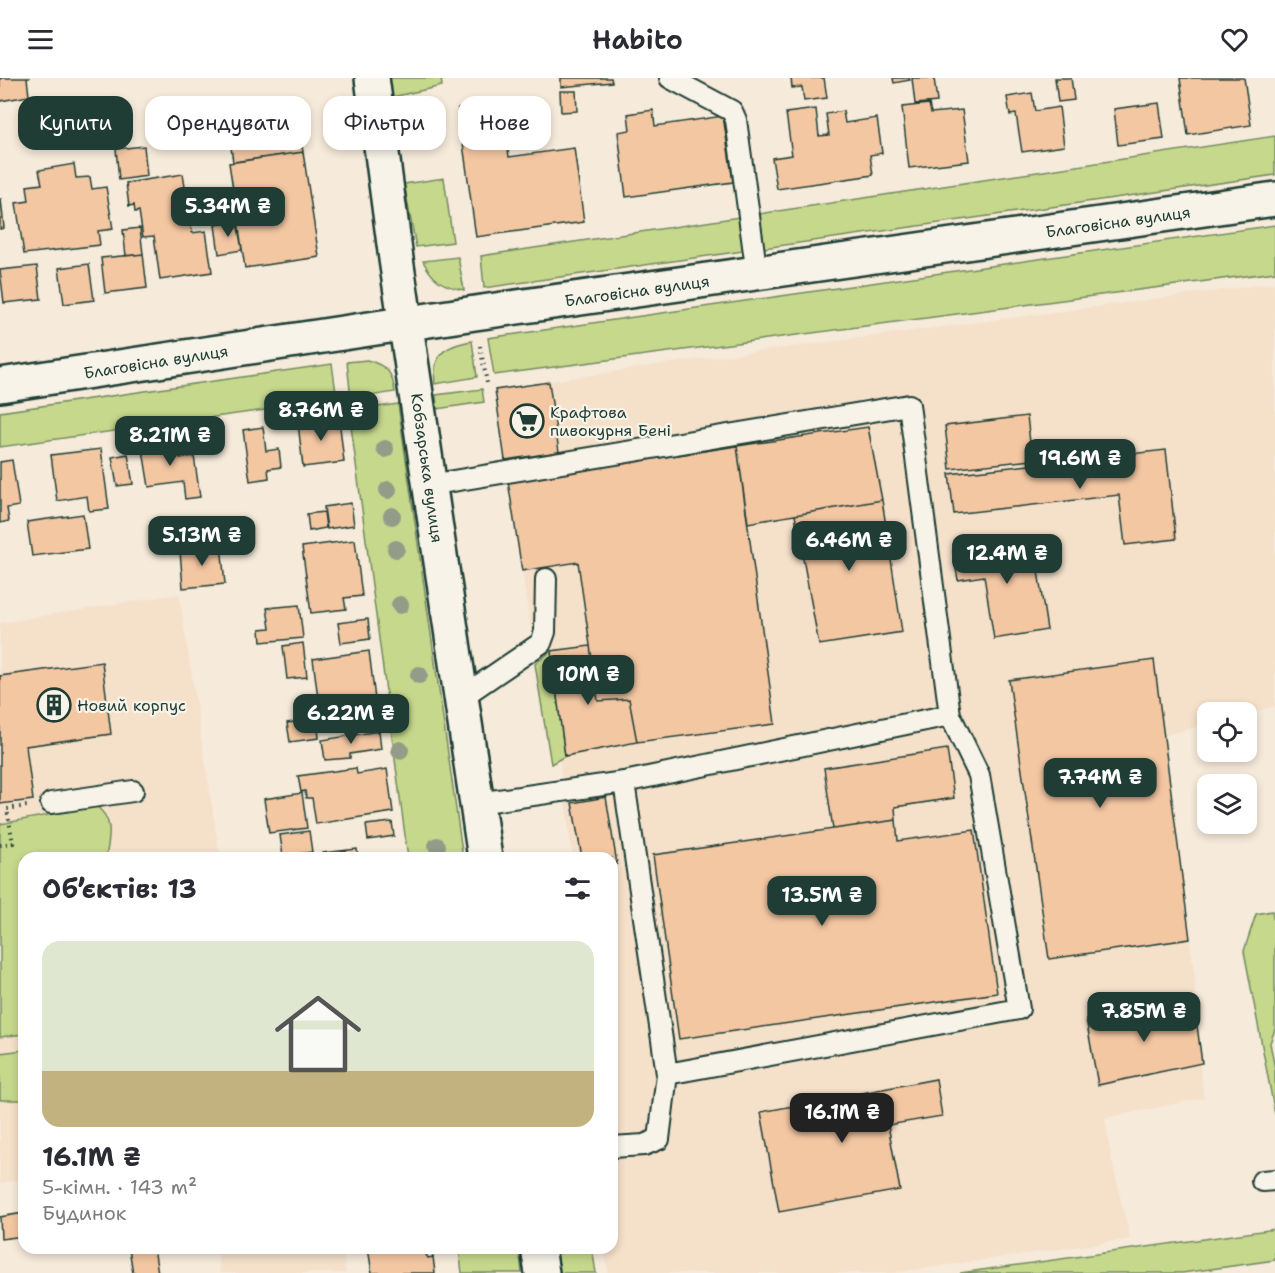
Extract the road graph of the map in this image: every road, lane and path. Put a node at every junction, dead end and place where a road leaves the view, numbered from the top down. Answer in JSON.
{"nodes":[{"id":1,"x":372,"y":78,"type":"edge"},
{"id":2,"x":670,"y":78,"type":"edge"},
{"id":3,"x":1275,"y":199,"type":"edge"},
{"id":4,"x":758,"y":275,"type":"junction"},
{"id":5,"x":406,"y":324,"type":"junction"},
{"id":6,"x":479,"y":339,"type":"dead end"},
{"id":7,"x":486,"y":383,"type":"dead end"},
{"id":8,"x":0,"y":386,"type":"edge"},
{"id":9,"x":429,"y":485,"type":"junction"},
{"id":10,"x":546,"y":579,"type":"dead end"},
{"id":11,"x":462,"y":698,"type":"junction"},
{"id":12,"x":950,"y":715,"type":"junction"},
{"id":13,"x":624,"y":782,"type":"junction"},
{"id":14,"x":133,"y":791,"type":"dead end"},
{"id":15,"x":477,"y":802,"type":"junction"},
{"id":16,"x":51,"y":803,"type":"joint"},
{"id":17,"x":0,"y":845,"type":"edge"},
{"id":18,"x":484,"y":852,"type":"edge"},
{"id":19,"x":667,"y":1074,"type":"junction"},
{"id":20,"x":618,"y":1147,"type":"edge"},
{"id":21,"x":539,"y":1254,"type":"edge"},
{"id":22,"x":542,"y":1273,"type":"edge"}],
"edges":[{"from":1,"to":5,"type":"main road","name":"Кобзарська вулиця"},
{"from":2,"to":4,"type":"lane"},
{"from":3,"to":4,"type":"main road","name":"Благовісна вулиця"},
{"from":4,"to":5,"type":"main road","name":"Благовісна вулиця"},
{"from":5,"to":8,"type":"main road","name":"Благовісна вулиця"},
{"from":5,"to":9,"type":"main road","name":"Кобзарська вулиця"},
{"from":6,"to":7,"type":"path"},
{"from":9,"to":11,"type":"main road","name":"Кобзарська вулиця"},
{"from":9,"to":12,"type":"lane"},
{"from":10,"to":11,"type":"lane"},
{"from":11,"to":15,"type":"main road","name":"Кобзарська вулиця"},
{"from":12,"to":13,"type":"lane"},
{"from":12,"to":19,"type":"lane"},
{"from":13,"to":15,"type":"lane"},
{"from":13,"to":19,"type":"lane"},
{"from":14,"to":16,"type":"lane"},
{"from":15,"to":18,"type":"main road","name":"Кобзарська вулиця"},
{"from":16,"to":17,"type":"path"},
{"from":19,"to":20,"type":"lane"},
{"from":21,"to":22,"type":"main road"}]}
